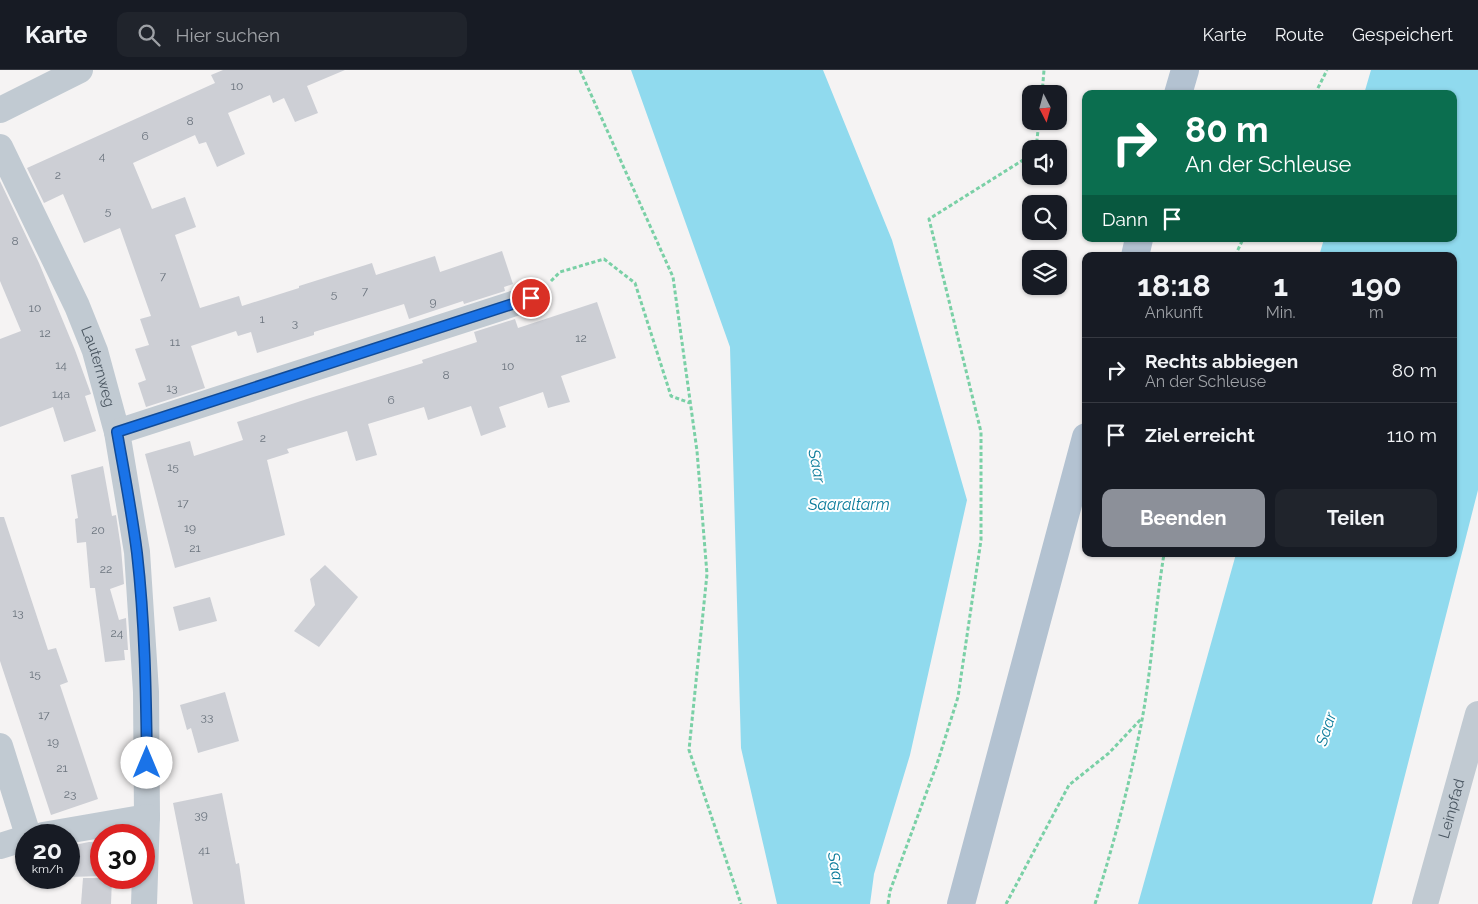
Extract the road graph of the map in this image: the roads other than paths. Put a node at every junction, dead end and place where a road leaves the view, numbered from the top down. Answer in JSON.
{"nodes":[{"id":1,"x":80,"y":70,"type":"edge"},
{"id":2,"x":1185,"y":70,"type":"edge"},
{"id":3,"x":1179,"y":90,"type":"edge"},
{"id":4,"x":0,"y":110,"type":"edge"},
{"id":5,"x":0,"y":147,"type":"edge"},
{"id":6,"x":531,"y":298,"type":"road end"},
{"id":7,"x":117,"y":432,"type":"junction"},
{"id":8,"x":1082,"y":452,"type":"edge"},
{"id":9,"x":1478,"y":714,"type":"edge"},
{"id":10,"x":0,"y":746,"type":"edge"},
{"id":11,"x":147,"y":817,"type":"junction"},
{"id":12,"x":23,"y":824,"type":"edge"},
{"id":13,"x":80,"y":829,"type":"edge"},
{"id":14,"x":15,"y":841,"type":"edge"},
{"id":15,"x":0,"y":846,"type":"edge"},
{"id":16,"x":144,"y":904,"type":"edge"},
{"id":17,"x":961,"y":904,"type":"edge"},
{"id":18,"x":1426,"y":904,"type":"edge"}],
"edges":[{"from":1,"to":4,"type":"street"},
{"from":2,"to":3,"type":"main road"},
{"from":5,"to":7,"type":"street","name":"Lauternweg"},
{"from":6,"to":7,"type":"street"},
{"from":7,"to":11,"type":"street","name":"Lauternweg"},
{"from":8,"to":17,"type":"main road"},
{"from":9,"to":18,"type":"street","name":"Leinpfad"},
{"from":10,"to":12,"type":"street"},
{"from":11,"to":13,"type":"street"},
{"from":11,"to":16,"type":"street","name":"Lauternweg"},
{"from":14,"to":15,"type":"street"}]}
